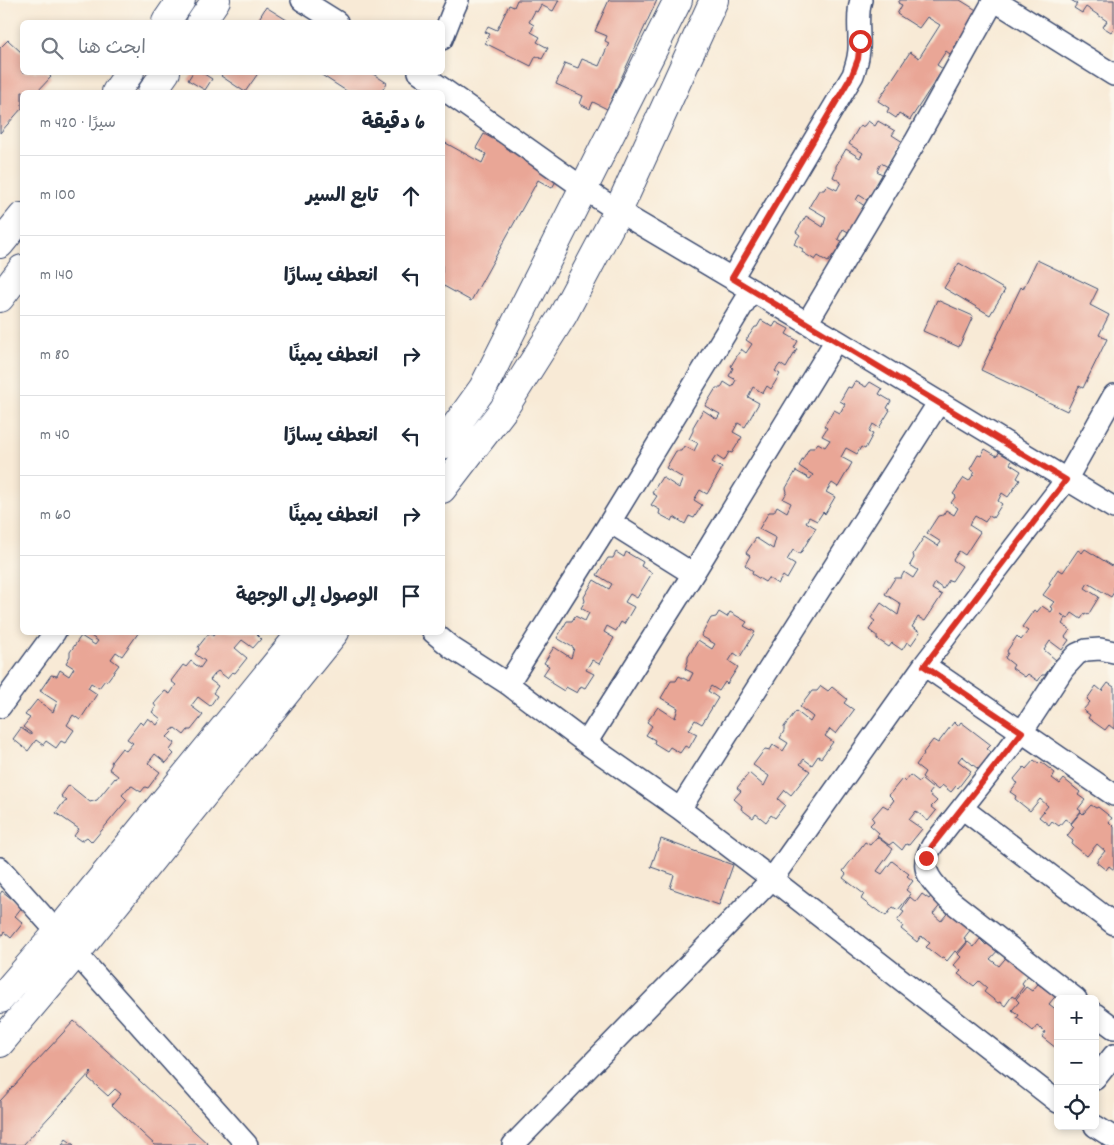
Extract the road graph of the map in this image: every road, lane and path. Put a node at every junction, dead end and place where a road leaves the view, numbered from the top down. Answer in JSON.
{"nodes":[{"id":1,"x":181,"y":0,"type":"edge"},
{"id":2,"x":216,"y":0,"type":"edge"},
{"id":3,"x":302,"y":0,"type":"edge"},
{"id":4,"x":458,"y":0,"type":"edge"},
{"id":5,"x":678,"y":0,"type":"edge"},
{"id":6,"x":714,"y":0,"type":"edge"},
{"id":7,"x":861,"y":0,"type":"edge"},
{"id":8,"x":167,"y":20,"type":"edge"},
{"id":9,"x":202,"y":20,"type":"edge"},
{"id":10,"x":334,"y":20,"type":"edge"},
{"id":11,"x":445,"y":31,"type":"edge"},
{"id":12,"x":128,"y":75,"type":"edge"},
{"id":13,"x":164,"y":75,"type":"edge"},
{"id":14,"x":1114,"y":75,"type":"edge"},
{"id":15,"x":424,"y":79,"type":"edge"},
{"id":16,"x":117,"y":90,"type":"edge"},
{"id":17,"x":153,"y":90,"type":"edge"},
{"id":18,"x":440,"y":90,"type":"edge"},
{"id":19,"x":445,"y":93,"type":"edge"},
{"id":20,"x":583,"y":188,"type":"junction"},
{"id":21,"x":618,"y":211,"type":"junction"},
{"id":22,"x":20,"y":219,"type":"edge"},
{"id":23,"x":0,"y":244,"type":"edge"},
{"id":24,"x":20,"y":272,"type":"edge"},
{"id":25,"x":732,"y":278,"type":"junction"},
{"id":26,"x":752,"y":290,"type":"junction"},
{"id":27,"x":0,"y":298,"type":"edge"},
{"id":28,"x":807,"y":323,"type":"junction"},
{"id":29,"x":836,"y":340,"type":"junction"},
{"id":30,"x":1114,"y":395,"type":"edge"},
{"id":31,"x":939,"y":402,"type":"junction"},
{"id":32,"x":445,"y":441,"type":"edge"},
{"id":33,"x":1066,"y":480,"type":"junction"},
{"id":34,"x":445,"y":485,"type":"edge"},
{"id":35,"x":1114,"y":508,"type":"edge"},
{"id":36,"x":610,"y":522,"type":"junction"},
{"id":37,"x":693,"y":574,"type":"junction"},
{"id":38,"x":53,"y":635,"type":"edge"},
{"id":39,"x":300,"y":635,"type":"edge"},
{"id":40,"x":333,"y":635,"type":"edge"},
{"id":41,"x":437,"y":635,"type":"edge"},
{"id":42,"x":1114,"y":652,"type":"edge"},
{"id":43,"x":924,"y":666,"type":"junction"},
{"id":44,"x":508,"y":684,"type":"junction"},
{"id":45,"x":0,"y":707,"type":"edge"},
{"id":46,"x":1022,"y":732,"type":"junction"},
{"id":47,"x":586,"y":743,"type":"junction"},
{"id":48,"x":1114,"y":794,"type":"edge"},
{"id":49,"x":962,"y":808,"type":"junction"},
{"id":50,"x":680,"y":810,"type":"junction"},
{"id":51,"x":0,"y":868,"type":"edge"},
{"id":52,"x":772,"y":879,"type":"junction"},
{"id":53,"x":1114,"y":924,"type":"edge"},
{"id":54,"x":58,"y":932,"type":"junction"},
{"id":55,"x":76,"y":953,"type":"junction"},
{"id":56,"x":1071,"y":995,"type":"edge"},
{"id":57,"x":0,"y":999,"type":"edge"},
{"id":58,"x":1099,"y":1017,"type":"edge"},
{"id":59,"x":1114,"y":1028,"type":"edge"},
{"id":60,"x":0,"y":1043,"type":"edge"},
{"id":61,"x":1114,"y":1055,"type":"edge"},
{"id":62,"x":1099,"y":1074,"type":"edge"},
{"id":63,"x":1054,"y":1099,"type":"edge"},
{"id":64,"x":1099,"y":1129,"type":"edge"},
{"id":65,"x":1114,"y":1138,"type":"edge"},
{"id":66,"x":247,"y":1145,"type":"edge"},
{"id":67,"x":513,"y":1145,"type":"edge"}],
"edges":[{"from":1,"to":8,"type":"street"},
{"from":2,"to":9,"type":"street"},
{"from":3,"to":10,"type":"street"},
{"from":4,"to":11,"type":"street"},
{"from":5,"to":20,"type":"street"},
{"from":6,"to":21,"type":"street"},
{"from":7,"to":25,"type":"street"},
{"from":12,"to":16,"type":"street"},
{"from":13,"to":17,"type":"street"},
{"from":14,"to":28,"type":"street"},
{"from":15,"to":18,"type":"street"},
{"from":19,"to":20,"type":"street"},
{"from":20,"to":21,"type":"street"},
{"from":20,"to":32,"type":"street"},
{"from":21,"to":25,"type":"street"},
{"from":21,"to":34,"type":"street"},
{"from":22,"to":23,"type":"street"},
{"from":24,"to":27,"type":"street"},
{"from":25,"to":26,"type":"street"},
{"from":26,"to":28,"type":"street"},
{"from":26,"to":36,"type":"street"},
{"from":28,"to":29,"type":"street"},
{"from":29,"to":31,"type":"street"},
{"from":29,"to":37,"type":"street"},
{"from":30,"to":33,"type":"street"},
{"from":31,"to":33,"type":"street"},
{"from":31,"to":50,"type":"street"},
{"from":33,"to":35,"type":"street"},
{"from":33,"to":43,"type":"street"},
{"from":36,"to":37,"type":"street"},
{"from":36,"to":44,"type":"street"},
{"from":37,"to":47,"type":"street"},
{"from":38,"to":45,"type":"street"},
{"from":39,"to":54,"type":"street"},
{"from":40,"to":55,"type":"street"},
{"from":41,"to":44,"type":"street"},
{"from":42,"to":46,"type":"street"},
{"from":43,"to":46,"type":"street"},
{"from":43,"to":52,"type":"street"},
{"from":44,"to":47,"type":"street"},
{"from":46,"to":48,"type":"street"},
{"from":46,"to":49,"type":"street"},
{"from":47,"to":50,"type":"street"},
{"from":49,"to":53,"type":"street"},
{"from":49,"to":56,"type":"street"},
{"from":50,"to":52,"type":"street"},
{"from":51,"to":54,"type":"street"},
{"from":52,"to":63,"type":"street"},
{"from":52,"to":67,"type":"street"},
{"from":54,"to":55,"type":"street"},
{"from":54,"to":57,"type":"street"},
{"from":55,"to":60,"type":"street"},
{"from":55,"to":66,"type":"street"},
{"from":58,"to":59,"type":"street"},
{"from":61,"to":62,"type":"street"},
{"from":64,"to":65,"type":"street"}]}
